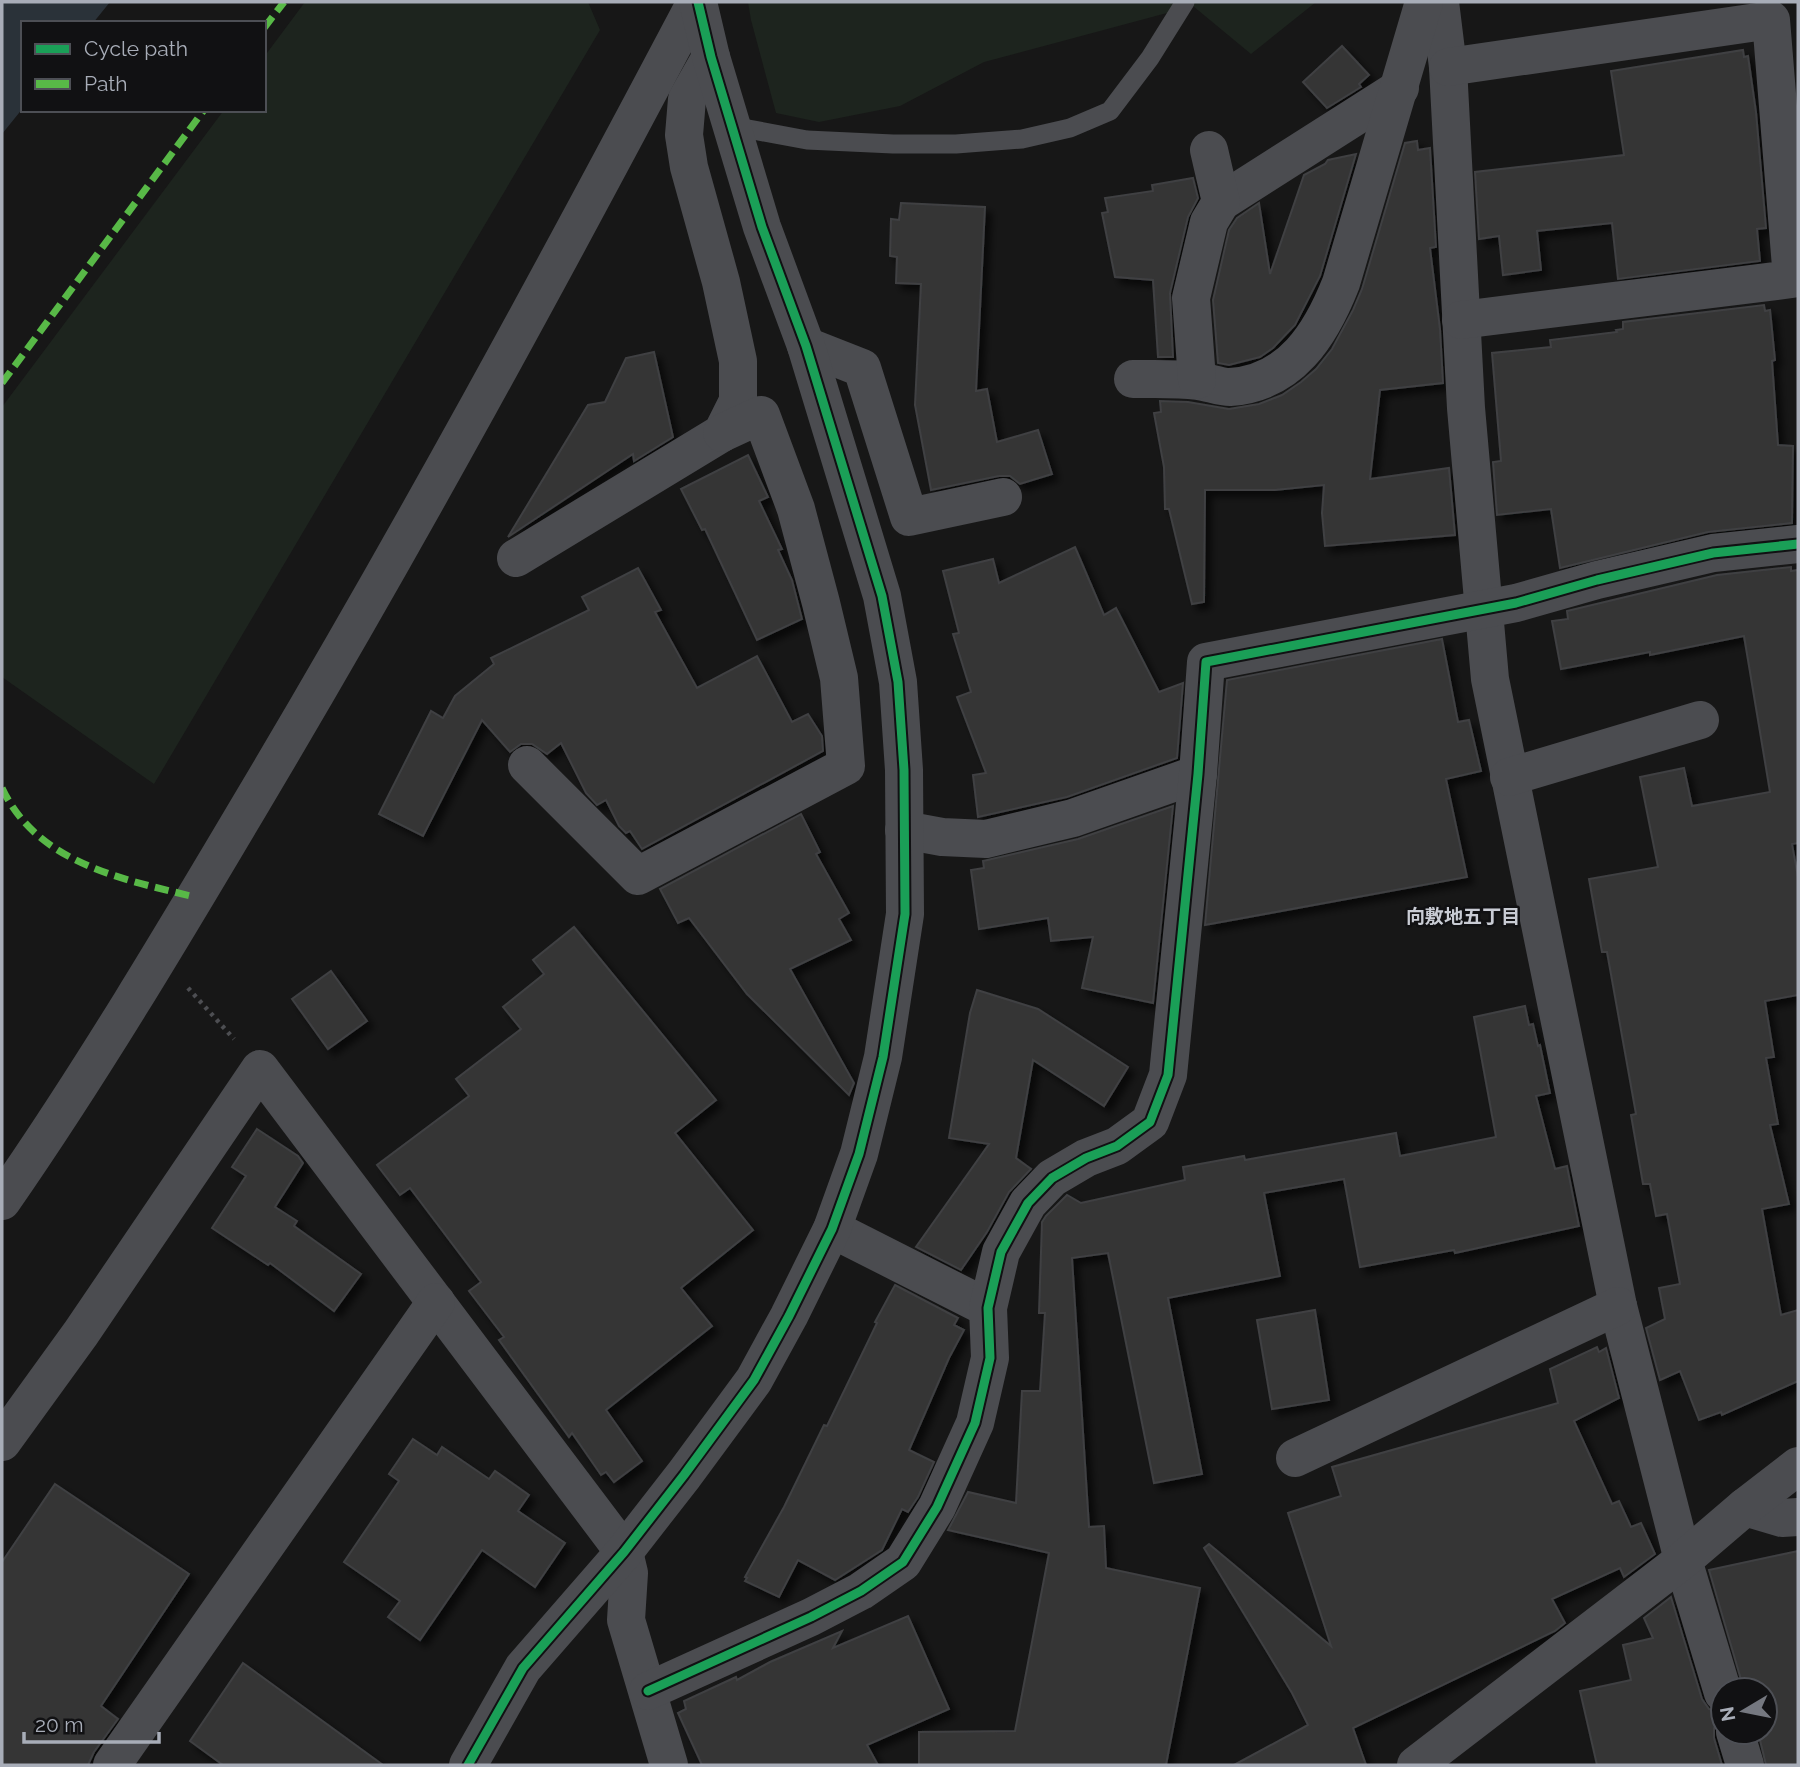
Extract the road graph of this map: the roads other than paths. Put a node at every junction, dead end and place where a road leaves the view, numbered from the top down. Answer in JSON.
{"nodes":[{"id":1,"x":697,"y":2,"type":"edge"},
{"id":2,"x":1185,"y":2,"type":"edge"},
{"id":3,"x":1424,"y":2,"type":"edge"},
{"id":4,"x":1440,"y":2,"type":"edge"},
{"id":5,"x":711,"y":57,"type":"junction"},
{"id":6,"x":1448,"y":67,"type":"junction"},
{"id":7,"x":1400,"y":88,"type":"junction"},
{"id":8,"x":732,"y":126,"type":"junction"},
{"id":9,"x":1209,"y":150,"type":"dead end"},
{"id":10,"x":1222,"y":202,"type":"junction"},
{"id":11,"x":1461,"y":320,"type":"junction"},
{"id":12,"x":806,"y":346,"type":"junction"},
{"id":13,"x":1133,"y":379,"type":"dead end"},
{"id":14,"x":1197,"y":380,"type":"junction"},
{"id":15,"x":722,"y":433,"type":"junction"},
{"id":16,"x":1003,"y":496,"type":"dead end"},
{"id":17,"x":1798,"y":544,"type":"edge"},
{"id":18,"x":516,"y":558,"type":"dead end"},
{"id":19,"x":1483,"y":608,"type":"junction"},
{"id":20,"x":1700,"y":720,"type":"dead end"},
{"id":21,"x":527,"y":765,"type":"dead end"},
{"id":22,"x":1198,"y":774,"type":"junction"},
{"id":23,"x":1509,"y":777,"type":"junction"},
{"id":24,"x":904,"y":830,"type":"junction"},
{"id":25,"x":2,"y":1201,"type":"edge"},
{"id":26,"x":832,"y":1229,"type":"junction"},
{"id":27,"x":436,"y":1303,"type":"junction"},
{"id":28,"x":1618,"y":1306,"type":"junction"},
{"id":29,"x":988,"y":1308,"type":"junction"},
{"id":30,"x":2,"y":1442,"type":"edge"},
{"id":31,"x":1295,"y":1458,"type":"dead end"},
{"id":32,"x":1798,"y":1466,"type":"edge"},
{"id":33,"x":1745,"y":1507,"type":"junction"},
{"id":34,"x":1798,"y":1517,"type":"edge"},
{"id":35,"x":624,"y":1552,"type":"junction"},
{"id":36,"x":1683,"y":1560,"type":"junction"},
{"id":37,"x":1718,"y":1676,"type":"edge"},
{"id":38,"x":648,"y":1691,"type":"junction"},
{"id":39,"x":1739,"y":1746,"type":"edge"},
{"id":40,"x":112,"y":1765,"type":"edge"},
{"id":41,"x":468,"y":1765,"type":"edge"},
{"id":42,"x":668,"y":1765,"type":"edge"},
{"id":43,"x":1416,"y":1765,"type":"edge"},
{"id":44,"x":1745,"y":1765,"type":"edge"}],
"edges":[{"from":1,"to":5,"type":"street"},
{"from":1,"to":25,"type":"street"},
{"from":2,"to":8,"type":"lane"},
{"from":3,"to":7,"type":"street"},
{"from":4,"to":6,"type":"street"},
{"from":5,"to":8,"type":"street"},
{"from":5,"to":15,"type":"street"},
{"from":6,"to":11,"type":"street"},
{"from":6,"to":11,"type":"street"},
{"from":7,"to":10,"type":"street"},
{"from":7,"to":14,"type":"street"},
{"from":8,"to":12,"type":"street"},
{"from":9,"to":10,"type":"street"},
{"from":10,"to":14,"type":"street"},
{"from":11,"to":19,"type":"street"},
{"from":12,"to":16,"type":"street"},
{"from":12,"to":24,"type":"street"},
{"from":13,"to":14,"type":"street"},
{"from":15,"to":18,"type":"street"},
{"from":15,"to":21,"type":"street"},
{"from":17,"to":19,"type":"street"},
{"from":19,"to":22,"type":"street"},
{"from":19,"to":23,"type":"street"},
{"from":20,"to":23,"type":"street"},
{"from":22,"to":24,"type":"street"},
{"from":22,"to":29,"type":"street"},
{"from":23,"to":28,"type":"street"},
{"from":24,"to":26,"type":"street"},
{"from":26,"to":29,"type":"street"},
{"from":26,"to":35,"type":"street"},
{"from":27,"to":30,"type":"street"},
{"from":27,"to":35,"type":"street"},
{"from":27,"to":40,"type":"street"},
{"from":28,"to":31,"type":"street"},
{"from":28,"to":36,"type":"street"},
{"from":29,"to":38,"type":"street"},
{"from":32,"to":33,"type":"street"},
{"from":33,"to":34,"type":"street"},
{"from":33,"to":36,"type":"street"},
{"from":35,"to":38,"type":"street"},
{"from":35,"to":41,"type":"street"},
{"from":36,"to":37,"type":"street"},
{"from":36,"to":43,"type":"street"},
{"from":38,"to":42,"type":"street"},
{"from":39,"to":44,"type":"street"}]}
